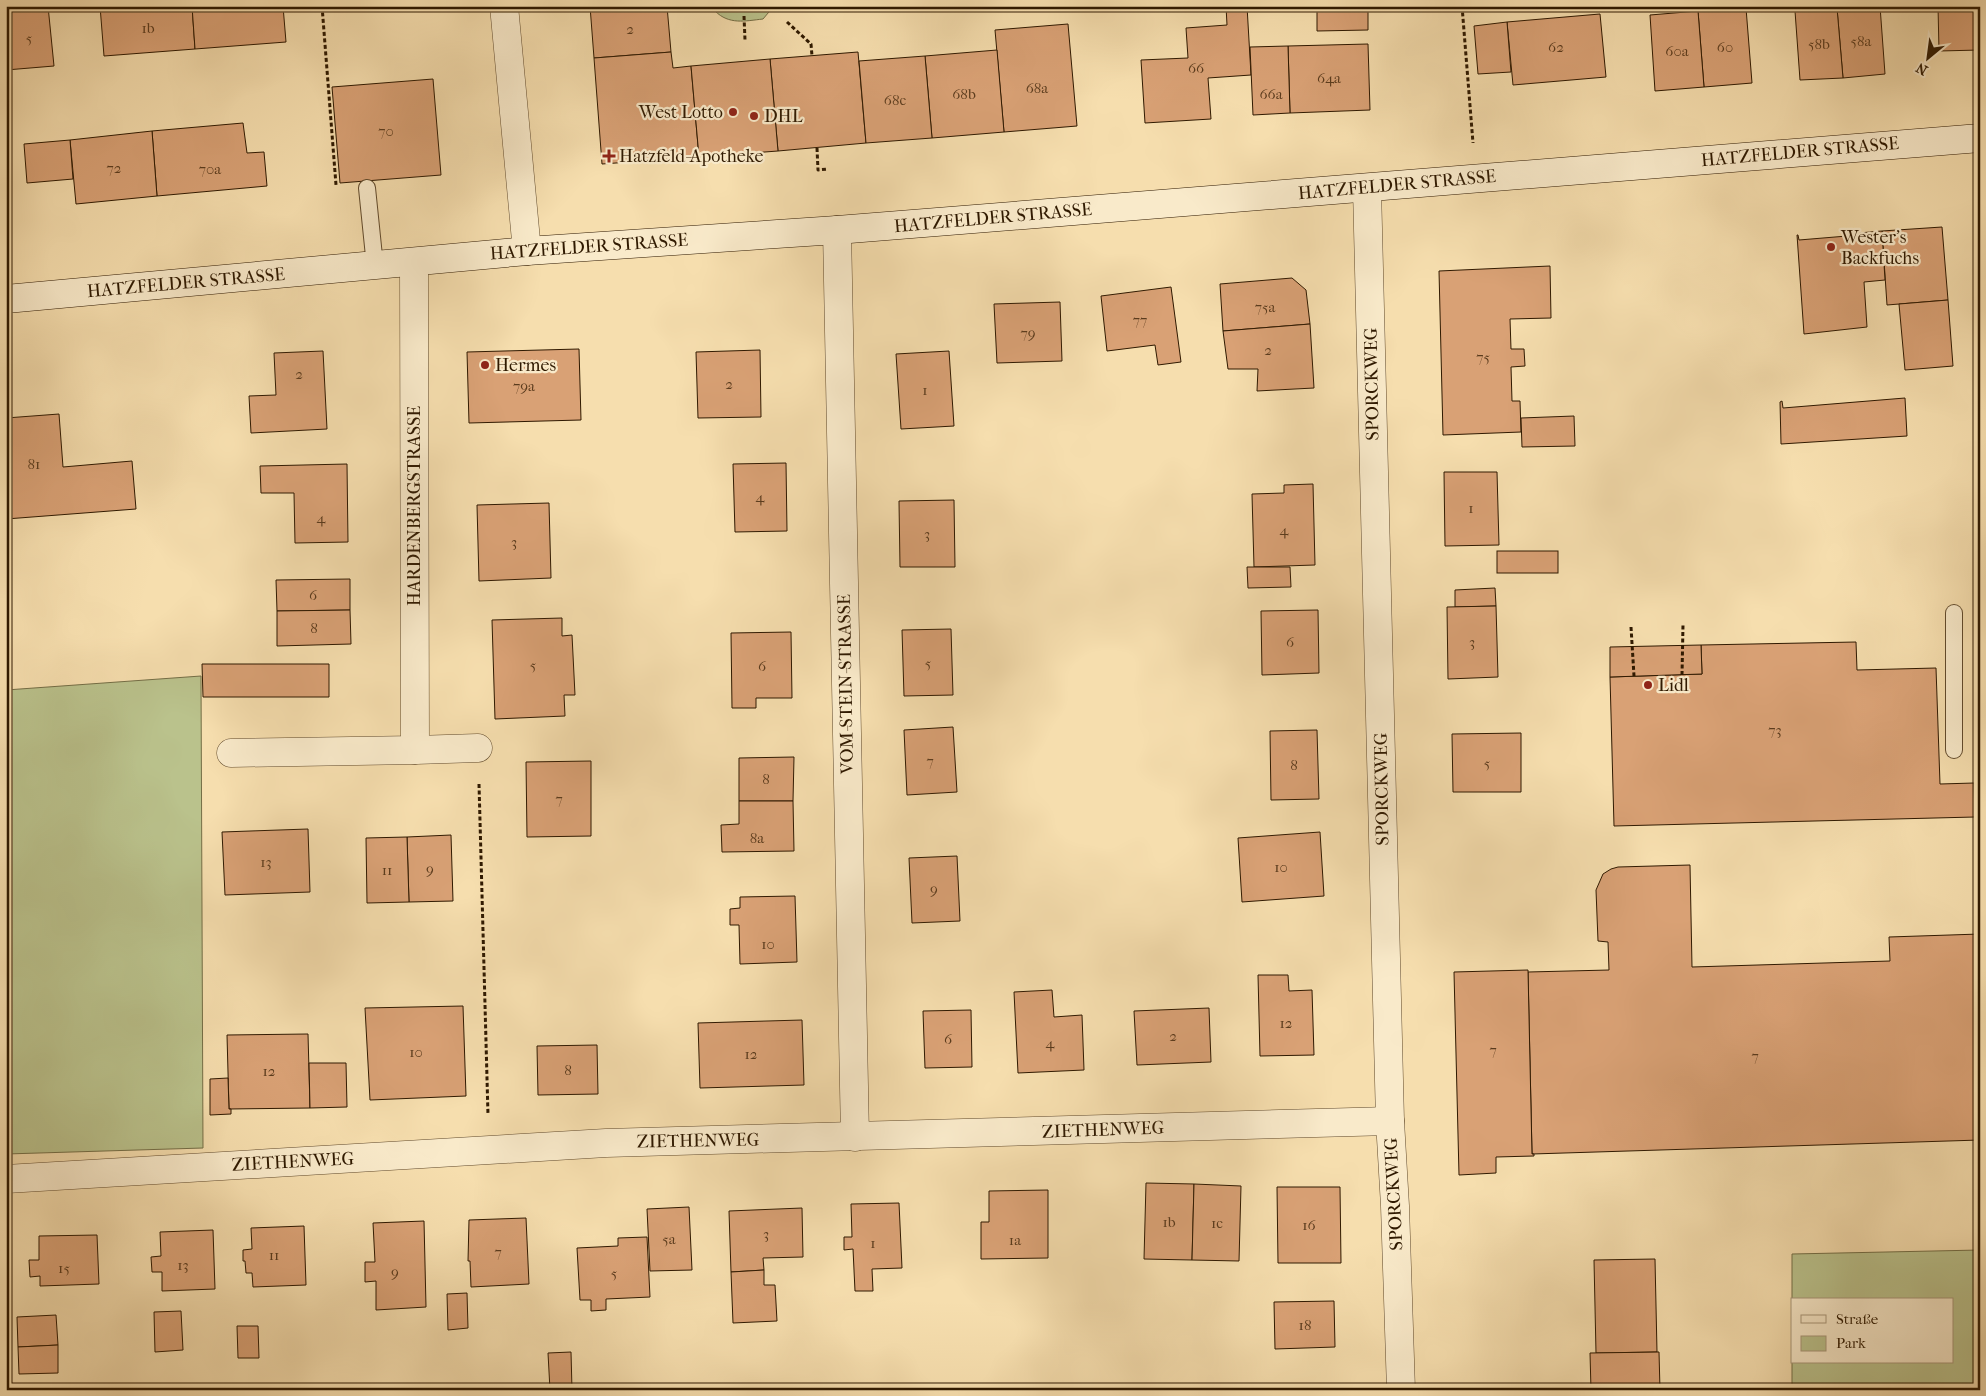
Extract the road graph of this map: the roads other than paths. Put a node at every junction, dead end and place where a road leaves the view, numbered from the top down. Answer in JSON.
{"nodes":[{"id":1,"x":504,"y":6,"type":"edge"},
{"id":2,"x":1980,"y":138,"type":"edge"},
{"id":3,"x":366,"y":188,"type":"road end"},
{"id":4,"x":1367,"y":188,"type":"junction"},
{"id":5,"x":837,"y":230,"type":"junction"},
{"id":6,"x":527,"y":251,"type":"junction"},
{"id":7,"x":414,"y":262,"type":"junction"},
{"id":8,"x":375,"y":266,"type":"junction"},
{"id":9,"x":6,"y":299,"type":"edge"},
{"id":10,"x":1954,"y":613,"type":"dead end"},
{"id":11,"x":478,"y":748,"type":"road end"},
{"id":12,"x":415,"y":750,"type":"junction"},
{"id":13,"x":1954,"y":750,"type":"dead end"},
{"id":14,"x":231,"y":753,"type":"dead end"},
{"id":15,"x":1390,"y":1122,"type":"junction"},
{"id":16,"x":855,"y":1137,"type":"junction"},
{"id":17,"x":6,"y":1179,"type":"edge"},
{"id":18,"x":1401,"y":1390,"type":"edge"}],
"edges":[{"from":1,"to":6,"type":"street"},
{"from":2,"to":4,"type":"street","name":"HATZFELDER STRASSE"},
{"from":3,"to":8,"type":"lane"},
{"from":4,"to":5,"type":"street","name":"HATZFELDER STRASSE"},
{"from":4,"to":15,"type":"street","name":"SPORCKWEG"},
{"from":5,"to":6,"type":"street","name":"HATZFELDER STRASSE"},
{"from":5,"to":16,"type":"street","name":"VOM-STEIN-STRASSE"},
{"from":6,"to":7,"type":"street","name":"HATZFELDER STRASSE"},
{"from":7,"to":8,"type":"street","name":"HATZFELDER STRASSE"},
{"from":7,"to":12,"type":"street","name":"HARDENBERGSTRASSE"},
{"from":8,"to":9,"type":"street","name":"HATZFELDER STRASSE"},
{"from":10,"to":13,"type":"lane"},
{"from":11,"to":12,"type":"street"},
{"from":12,"to":14,"type":"street"},
{"from":15,"to":16,"type":"street","name":"ZIETHENWEG"},
{"from":15,"to":18,"type":"street","name":"SPORCKWEG"},
{"from":16,"to":17,"type":"street","name":"ZIETHENWEG"}]}
